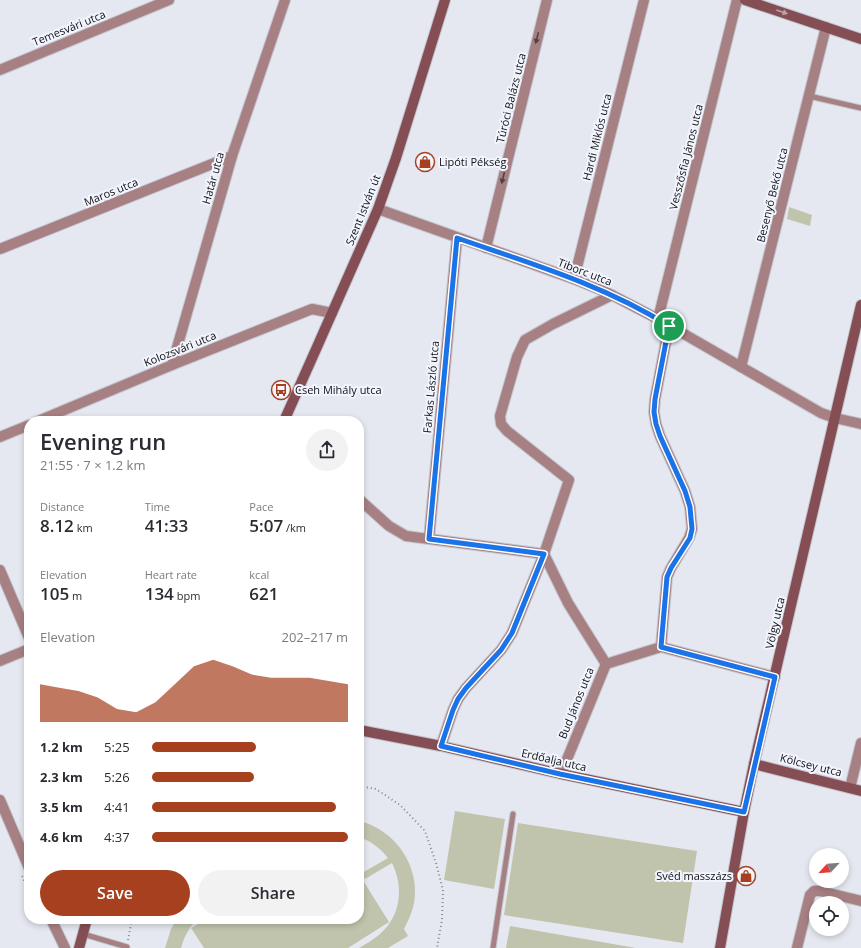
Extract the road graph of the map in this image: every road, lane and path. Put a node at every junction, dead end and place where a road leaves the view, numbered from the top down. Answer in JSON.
{"nodes":[{"id":1,"x":169,"y":0,"type":"edge"},
{"id":2,"x":285,"y":0,"type":"edge"},
{"id":3,"x":444,"y":0,"type":"edge"},
{"id":4,"x":547,"y":0,"type":"edge"},
{"id":5,"x":644,"y":0,"type":"edge"},
{"id":6,"x":737,"y":0,"type":"edge"},
{"id":7,"x":750,"y":1,"type":"edge"},
{"id":8,"x":826,"y":27,"type":"junction"},
{"id":9,"x":861,"y":39,"type":"edge"},
{"id":10,"x":0,"y":70,"type":"edge"},
{"id":11,"x":809,"y":96,"type":"junction"},
{"id":12,"x":861,"y":108,"type":"edge"},
{"id":13,"x":232,"y":156,"type":"junction"},
{"id":14,"x":378,"y":209,"type":"junction"},
{"id":15,"x":457,"y":238,"type":"junction"},
{"id":16,"x":486,"y":248,"type":"junction"},
{"id":17,"x":0,"y":249,"type":"edge"},
{"id":18,"x":574,"y":279,"type":"junction"},
{"id":19,"x":612,"y":295,"type":"junction"},
{"id":20,"x":861,"y":305,"type":"edge"},
{"id":21,"x":332,"y":313,"type":"junction"},
{"id":22,"x":658,"y":319,"type":"junction"},
{"id":23,"x":669,"y":326,"type":"junction"},
{"id":24,"x":172,"y":365,"type":"junction"},
{"id":25,"x":741,"y":368,"type":"junction"},
{"id":26,"x":50,"y":416,"type":"edge"},
{"id":27,"x":286,"y":416,"type":"edge"},
{"id":28,"x":835,"y":418,"type":"junction"},
{"id":29,"x":861,"y":424,"type":"edge"},
{"id":30,"x":24,"y":427,"type":"edge"},
{"id":31,"x":0,"y":437,"type":"edge"},
{"id":32,"x":364,"y":504,"type":"edge"},
{"id":33,"x":429,"y":539,"type":"junction"},
{"id":34,"x":544,"y":554,"type":"junction"},
{"id":35,"x":0,"y":570,"type":"edge"},
{"id":36,"x":24,"y":626,"type":"edge"},
{"id":37,"x":661,"y":647,"type":"junction"},
{"id":38,"x":24,"y":651,"type":"edge"},
{"id":39,"x":0,"y":661,"type":"edge"},
{"id":40,"x":606,"y":664,"type":"junction"},
{"id":41,"x":775,"y":677,"type":"junction"},
{"id":42,"x":364,"y":731,"type":"edge"},
{"id":43,"x":861,"y":743,"type":"edge"},
{"id":44,"x":441,"y":746,"type":"junction"},
{"id":45,"x":754,"y":764,"type":"junction"},
{"id":46,"x":560,"y":774,"type":"junction"},
{"id":47,"x":364,"y":787,"type":"edge"},
{"id":48,"x":850,"y":788,"type":"junction"},
{"id":49,"x":861,"y":791,"type":"edge"},
{"id":50,"x":1,"y":807,"type":"edge"},
{"id":51,"x":744,"y":812,"type":"junction"},
{"id":52,"x":513,"y":814,"type":"dead end"},
{"id":53,"x":24,"y":857,"type":"edge"},
{"id":54,"x":861,"y":901,"type":"edge"},
{"id":55,"x":53,"y":924,"type":"edge"},
{"id":56,"x":86,"y":924,"type":"edge"},
{"id":57,"x":131,"y":924,"type":"edge"},
{"id":58,"x":83,"y":934,"type":"junction"},
{"id":59,"x":127,"y":947,"type":"edge"},
{"id":60,"x":65,"y":948,"type":"edge"},
{"id":61,"x":79,"y":948,"type":"edge"},
{"id":62,"x":437,"y":948,"type":"edge"},
{"id":63,"x":493,"y":948,"type":"edge"},
{"id":64,"x":720,"y":948,"type":"edge"},
{"id":65,"x":796,"y":948,"type":"edge"}],
"edges":[{"from":1,"to":10,"type":"street","name":"Temesvári utca"},
{"from":2,"to":13,"type":"street","name":"Határ utca"},
{"from":3,"to":14,"type":"street","name":"Szent István út"},
{"from":4,"to":16,"type":"street","name":"Túróci Balázs utca","one_way":true},
{"from":5,"to":18,"type":"street","name":"Hardi Miklós utca"},
{"from":6,"to":22,"type":"street","name":"Vesszősfia János utca"},
{"from":7,"to":8,"type":"street","one_way":true},
{"from":8,"to":9,"type":"street"},
{"from":8,"to":11,"type":"street","name":"Besenyő Bekő utca"},
{"from":11,"to":12,"type":"lane"},
{"from":11,"to":25,"type":"street","name":"Besenyő Bekő utca"},
{"from":13,"to":17,"type":"street","name":"Maros utca"},
{"from":13,"to":24,"type":"street","name":"Határ utca"},
{"from":14,"to":15,"type":"street","name":"Tiborc utca"},
{"from":14,"to":21,"type":"street","name":"Szent István út"},
{"from":15,"to":16,"type":"street","name":"Tiborc utca"},
{"from":15,"to":33,"type":"street","name":"Farkas László utca"},
{"from":16,"to":18,"type":"street","name":"Tiborc utca"},
{"from":18,"to":19,"type":"street","name":"Tiborc utca"},
{"from":19,"to":22,"type":"street","name":"Tiborc utca"},
{"from":19,"to":34,"type":"street"},
{"from":20,"to":28,"type":"street","name":"Völgy utca"},
{"from":21,"to":24,"type":"street","name":"Kolozsvári utca"},
{"from":21,"to":27,"type":"street","name":"Szent István út"},
{"from":22,"to":23,"type":"street","name":"Tiborc utca"},
{"from":23,"to":25,"type":"street","name":"Tiborc utca"},
{"from":23,"to":37,"type":"street"},
{"from":24,"to":26,"type":"street","name":"Kolozsvári utca"},
{"from":25,"to":28,"type":"street","name":"Tiborc utca"},
{"from":28,"to":29,"type":"street","name":"Tiborc utca"},
{"from":28,"to":41,"type":"street","name":"Völgy utca"},
{"from":30,"to":31,"type":"street"},
{"from":32,"to":33,"type":"street"},
{"from":33,"to":34,"type":"street"},
{"from":34,"to":40,"type":"street"},
{"from":34,"to":44,"type":"street"},
{"from":35,"to":36,"type":"street"},
{"from":37,"to":40,"type":"street"},
{"from":37,"to":41,"type":"street"},
{"from":38,"to":39,"type":"street"},
{"from":40,"to":46,"type":"street","name":"Bud János utca"},
{"from":41,"to":45,"type":"street","name":"Völgy utca"},
{"from":42,"to":44,"type":"street","name":"Erdőalja utca"},
{"from":43,"to":48,"type":"street"},
{"from":44,"to":46,"type":"street","name":"Erdőalja utca"},
{"from":45,"to":48,"type":"street","name":"Kölcsey utca"},
{"from":45,"to":51,"type":"street","name":"Völgy utca"},
{"from":46,"to":51,"type":"street","name":"Erdőalja utca"},
{"from":47,"to":62,"type":"path"},
{"from":48,"to":49,"type":"street","name":"Kölcsey utca"},
{"from":50,"to":53,"type":"street"},
{"from":51,"to":64,"type":"street","name":"Völgy utca"},
{"from":52,"to":63,"type":"lane"},
{"from":54,"to":65,"type":"street"},
{"from":55,"to":60,"type":"street"},
{"from":56,"to":58,"type":"street"},
{"from":57,"to":59,"type":"path"},
{"from":58,"to":59,"type":"lane"},
{"from":58,"to":61,"type":"street"}]}
